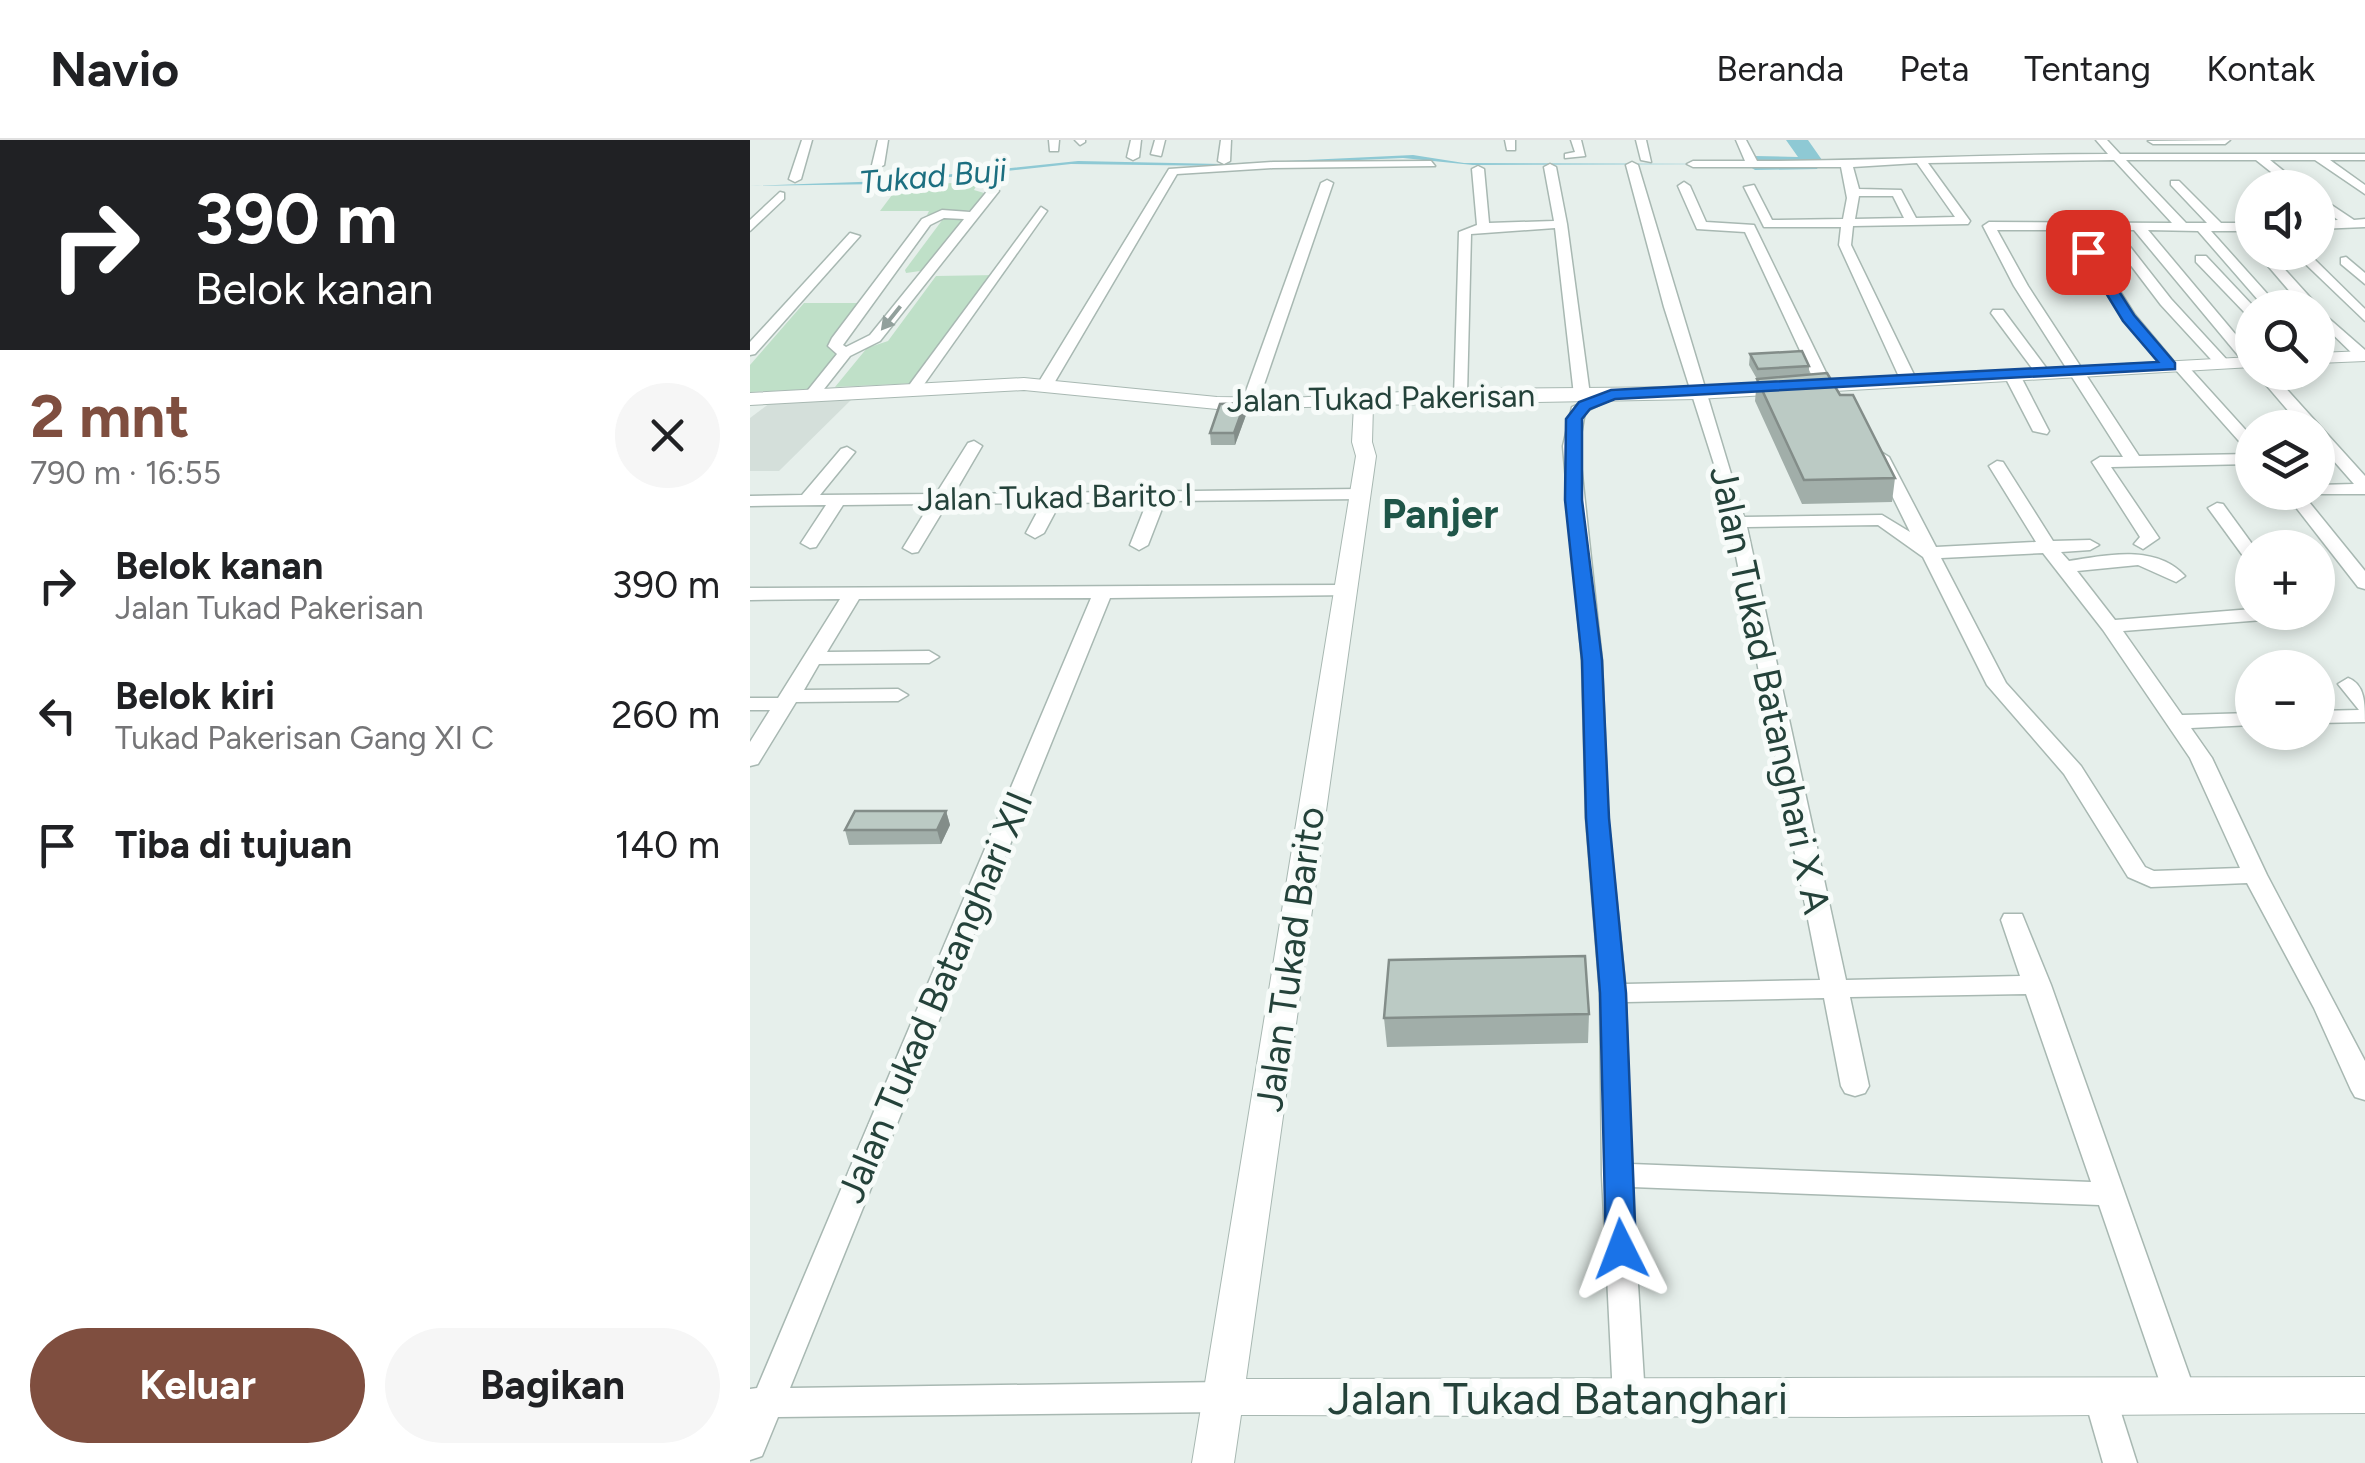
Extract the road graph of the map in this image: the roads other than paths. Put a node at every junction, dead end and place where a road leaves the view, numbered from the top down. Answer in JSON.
{"nodes":[{"id":1,"x":807,"y":140,"type":"edge"},
{"id":2,"x":883,"y":140,"type":"edge"},
{"id":3,"x":1136,"y":140,"type":"edge"},
{"id":4,"x":1160,"y":140,"type":"edge"},
{"id":5,"x":1226,"y":140,"type":"edge"},
{"id":6,"x":1576,"y":140,"type":"edge"},
{"id":7,"x":1641,"y":140,"type":"edge"},
{"id":8,"x":1741,"y":140,"type":"edge"},
{"id":9,"x":2014,"y":140,"type":"edge"},
{"id":10,"x":2071,"y":140,"type":"edge"},
{"id":11,"x":2101,"y":140,"type":"edge"},
{"id":12,"x":2134,"y":140,"type":"edge"},
{"id":13,"x":2225,"y":140,"type":"edge"},
{"id":14,"x":2274,"y":140,"type":"edge"},
{"id":15,"x":2345,"y":140,"type":"edge"},
{"id":16,"x":2153,"y":141,"type":"edge"},
{"id":17,"x":1880,"y":144,"type":"dead end"},
{"id":18,"x":1157,"y":154,"type":"dead end"},
{"id":19,"x":1569,"y":156,"type":"dead end"},
{"id":20,"x":1133,"y":157,"type":"dead end"},
{"id":21,"x":2032,"y":157,"type":"junction"},
{"id":22,"x":2294,"y":157,"type":"junction"},
{"id":23,"x":2318,"y":157,"type":"junction"},
{"id":24,"x":2365,"y":157,"type":"edge"},
{"id":25,"x":1918,"y":158,"type":"junction"},
{"id":26,"x":2121,"y":158,"type":"junction"},
{"id":27,"x":2154,"y":158,"type":"junction"},
{"id":28,"x":2244,"y":158,"type":"junction"},
{"id":29,"x":2259,"y":158,"type":"junction"},
{"id":30,"x":1887,"y":160,"type":"junction"},
{"id":31,"x":1224,"y":161,"type":"dead end"},
{"id":32,"x":2085,"y":161,"type":"junction"},
{"id":33,"x":1753,"y":163,"type":"junction"},
{"id":34,"x":1431,"y":164,"type":"dead end"},
{"id":35,"x":1692,"y":164,"type":"dead end"},
{"id":36,"x":1846,"y":164,"type":"junction"},
{"id":37,"x":878,"y":165,"type":"dead end"},
{"id":38,"x":1735,"y":165,"type":"junction"},
{"id":39,"x":1550,"y":168,"type":"dead end"},
{"id":40,"x":1478,"y":169,"type":"dead end"},
{"id":41,"x":2275,"y":170,"type":"edge"},
{"id":42,"x":1319,"y":175,"type":"junction"},
{"id":43,"x":795,"y":179,"type":"dead end"},
{"id":44,"x":2176,"y":183,"type":"dead end"},
{"id":45,"x":1684,"y":186,"type":"dead end"},
{"id":46,"x":2365,"y":190,"type":"edge"},
{"id":47,"x":994,"y":191,"type":"dead end"},
{"id":48,"x":1856,"y":192,"type":"junction"},
{"id":49,"x":780,"y":196,"type":"dead end"},
{"id":50,"x":2335,"y":210,"type":"edge"},
{"id":51,"x":1041,"y":211,"type":"dead end"},
{"id":52,"x":971,"y":216,"type":"junction"},
{"id":53,"x":1846,"y":221,"type":"junction"},
{"id":54,"x":1912,"y":222,"type":"junction"},
{"id":55,"x":2358,"y":223,"type":"edge"},
{"id":56,"x":1561,"y":224,"type":"junction"},
{"id":57,"x":1483,"y":226,"type":"junction"},
{"id":58,"x":2072,"y":226,"type":"junction"},
{"id":59,"x":750,"y":227,"type":"edge"},
{"id":60,"x":2108,"y":227,"type":"junction"},
{"id":61,"x":2139,"y":228,"type":"junction"},
{"id":62,"x":2184,"y":228,"type":"junction"},
{"id":63,"x":2202,"y":228,"type":"junction"},
{"id":64,"x":2219,"y":228,"type":"junction"},
{"id":65,"x":2235,"y":228,"type":"edge"},
{"id":66,"x":854,"y":236,"type":"dead end"},
{"id":67,"x":2201,"y":259,"type":"dead end"},
{"id":68,"x":2346,"y":261,"type":"dead end"},
{"id":69,"x":2278,"y":270,"type":"edge"},
{"id":70,"x":2317,"y":270,"type":"edge"},
{"id":71,"x":887,"y":276,"type":"junction"},
{"id":72,"x":926,"y":276,"type":"junction"},
{"id":73,"x":2365,"y":280,"type":"edge"},
{"id":74,"x":2257,"y":290,"type":"edge"},
{"id":75,"x":2297,"y":290,"type":"edge"},
{"id":76,"x":2235,"y":294,"type":"edge"},
{"id":77,"x":1998,"y":313,"type":"dead end"},
{"id":78,"x":2365,"y":317,"type":"edge"},
{"id":79,"x":2335,"y":329,"type":"edge"},
{"id":80,"x":2235,"y":343,"type":"edge"},
{"id":81,"x":750,"y":351,"type":"edge"},
{"id":82,"x":845,"y":353,"type":"junction"},
{"id":83,"x":2335,"y":355,"type":"edge"},
{"id":84,"x":2364,"y":356,"type":"edge"},
{"id":85,"x":2223,"y":364,"type":"junction"},
{"id":86,"x":2235,"y":364,"type":"edge"},
{"id":87,"x":2175,"y":366,"type":"junction"},
{"id":88,"x":2079,"y":371,"type":"junction"},
{"id":89,"x":2043,"y":373,"type":"junction"},
{"id":90,"x":2012,"y":375,"type":"junction"},
{"id":91,"x":1909,"y":382,"type":"junction"},
{"id":92,"x":1045,"y":385,"type":"junction"},
{"id":93,"x":1825,"y":387,"type":"junction"},
{"id":94,"x":915,"y":388,"type":"junction"},
{"id":95,"x":2278,"y":390,"type":"edge"},
{"id":96,"x":1697,"y":393,"type":"junction"},
{"id":97,"x":812,"y":395,"type":"junction"},
{"id":98,"x":1460,"y":395,"type":"junction"},
{"id":99,"x":1582,"y":395,"type":"junction"},
{"id":100,"x":1611,"y":395,"type":"junction"},
{"id":101,"x":1374,"y":399,"type":"junction"},
{"id":102,"x":756,"y":403,"type":"edge"},
{"id":103,"x":1248,"y":405,"type":"junction"},
{"id":104,"x":2296,"y":410,"type":"edge"},
{"id":105,"x":2235,"y":426,"type":"edge"},
{"id":106,"x":2041,"y":431,"type":"dead end"},
{"id":107,"x":1871,"y":436,"type":"edge"},
{"id":108,"x":974,"y":446,"type":"dead end"},
{"id":109,"x":848,"y":452,"type":"dead end"},
{"id":110,"x":2335,"y":454,"type":"edge"},
{"id":111,"x":2235,"y":459,"type":"edge"},
{"id":112,"x":2132,"y":460,"type":"junction"},
{"id":113,"x":1997,"y":466,"type":"dead end"},
{"id":114,"x":2365,"y":488,"type":"edge"},
{"id":115,"x":2335,"y":489,"type":"edge"},
{"id":116,"x":1360,"y":494,"type":"junction"},
{"id":117,"x":1158,"y":496,"type":"junction"},
{"id":118,"x":942,"y":498,"type":"junction"},
{"id":119,"x":1054,"y":498,"type":"junction"},
{"id":120,"x":807,"y":500,"type":"junction"},
{"id":121,"x":838,"y":500,"type":"junction"},
{"id":122,"x":750,"y":501,"type":"edge"},
{"id":123,"x":2217,"y":508,"type":"dead end"},
{"id":124,"x":2306,"y":510,"type":"edge"},
{"id":125,"x":1737,"y":522,"type":"junction"},
{"id":126,"x":1035,"y":533,"type":"dead end"},
{"id":127,"x":2235,"y":533,"type":"edge"},
{"id":128,"x":810,"y":543,"type":"dead end"},
{"id":129,"x":2143,"y":544,"type":"dead end"},
{"id":130,"x":1139,"y":545,"type":"dead end"},
{"id":131,"x":2090,"y":545,"type":"dead end"},
{"id":132,"x":2048,"y":547,"type":"junction"},
{"id":133,"x":912,"y":548,"type":"dead end"},
{"id":134,"x":1928,"y":552,"type":"junction"},
{"id":135,"x":2063,"y":568,"type":"junction"},
{"id":136,"x":2176,"y":576,"type":"dead end"},
{"id":137,"x":2365,"y":584,"type":"edge"},
{"id":138,"x":1103,"y":591,"type":"junction"},
{"id":139,"x":1344,"y":591,"type":"junction"},
{"id":140,"x":750,"y":594,"type":"edge"},
{"id":141,"x":852,"y":594,"type":"junction"},
{"id":142,"x":2235,"y":616,"type":"edge"},
{"id":143,"x":2110,"y":626,"type":"junction"},
{"id":144,"x":929,"y":657,"type":"dead end"},
{"id":145,"x":813,"y":658,"type":"junction"},
{"id":146,"x":2348,"y":684,"type":"dead end"},
{"id":147,"x":898,"y":695,"type":"dead end"},
{"id":148,"x":786,"y":700,"type":"junction"},
{"id":149,"x":750,"y":704,"type":"edge"},
{"id":150,"x":2364,"y":715,"type":"edge"},
{"id":151,"x":2335,"y":716,"type":"edge"},
{"id":152,"x":2235,"y":720,"type":"edge"},
{"id":153,"x":2178,"y":722,"type":"junction"},
{"id":154,"x":750,"y":758,"type":"edge"},
{"id":155,"x":2255,"y":875,"type":"junction"},
{"id":156,"x":2013,"y":920,"type":"dead end"},
{"id":157,"x":2038,"y":985,"type":"junction"},
{"id":158,"x":1833,"y":989,"type":"junction"},
{"id":159,"x":1613,"y":993,"type":"junction"},
{"id":160,"x":1855,"y":1086,"type":"dead end"},
{"id":161,"x":2365,"y":1090,"type":"edge"},
{"id":162,"x":1617,"y":1175,"type":"junction"},
{"id":163,"x":2112,"y":1194,"type":"junction"},
{"id":164,"x":2180,"y":1394,"type":"junction"},
{"id":165,"x":2365,"y":1394,"type":"edge"},
{"id":166,"x":1224,"y":1397,"type":"junction"},
{"id":167,"x":1629,"y":1397,"type":"junction"},
{"id":168,"x":2100,"y":1397,"type":"junction"},
{"id":169,"x":758,"y":1402,"type":"edge"},
{"id":170,"x":750,"y":1445,"type":"edge"},
{"id":171,"x":1213,"y":1463,"type":"edge"},
{"id":172,"x":2120,"y":1463,"type":"edge"}],
"edges":[{"from":1,"to":43,"type":"street"},
{"from":2,"to":37,"type":"street"},
{"from":3,"to":20,"type":"street"},
{"from":4,"to":18,"type":"street"},
{"from":5,"to":31,"type":"street"},
{"from":6,"to":19,"type":"street"},
{"from":7,"to":96,"type":"street","name":"Jalan Tukad Batanghari X A"},
{"from":8,"to":33,"type":"street"},
{"from":9,"to":21,"type":"street"},
{"from":10,"to":32,"type":"street"},
{"from":11,"to":26,"type":"street"},
{"from":12,"to":27,"type":"street"},
{"from":13,"to":16,"type":"street"},
{"from":13,"to":28,"type":"street"},
{"from":14,"to":22,"type":"street"},
{"from":15,"to":24,"type":"street"},
{"from":17,"to":30,"type":"street"},
{"from":21,"to":25,"type":"street"},
{"from":21,"to":32,"type":"street"},
{"from":22,"to":23,"type":"street"},
{"from":22,"to":29,"type":"street"},
{"from":23,"to":24,"type":"street"},
{"from":23,"to":46,"type":"street"},
{"from":25,"to":30,"type":"street"},
{"from":25,"to":54,"type":"street"},
{"from":26,"to":27,"type":"street"},
{"from":26,"to":32,"type":"street"},
{"from":26,"to":62,"type":"street"},
{"from":27,"to":28,"type":"street"},
{"from":28,"to":29,"type":"street"},
{"from":29,"to":41,"type":"street"},
{"from":30,"to":36,"type":"street"},
{"from":33,"to":36,"type":"street"},
{"from":33,"to":38,"type":"street"},
{"from":34,"to":42,"type":"street"},
{"from":35,"to":38,"type":"street"},
{"from":36,"to":48,"type":"street"},
{"from":38,"to":53,"type":"street"},
{"from":39,"to":56,"type":"street"},
{"from":40,"to":57,"type":"street"},
{"from":42,"to":92,"type":"street"},
{"from":42,"to":103,"type":"street"},
{"from":44,"to":64,"type":"street"},
{"from":45,"to":93,"type":"street"},
{"from":47,"to":52,"type":"street"},
{"from":48,"to":53,"type":"street"},
{"from":48,"to":54,"type":"street"},
{"from":49,"to":59,"type":"street"},
{"from":50,"to":55,"type":"street"},
{"from":51,"to":94,"type":"street"},
{"from":52,"to":71,"type":"street"},
{"from":52,"to":72,"type":"street"},
{"from":53,"to":54,"type":"street"},
{"from":53,"to":91,"type":"street"},
{"from":56,"to":57,"type":"street"},
{"from":56,"to":99,"type":"street"},
{"from":57,"to":98,"type":"street"},
{"from":58,"to":60,"type":"street"},
{"from":58,"to":87,"type":"street"},
{"from":58,"to":88,"type":"street"},
{"from":60,"to":61,"type":"street"},
{"from":60,"to":85,"type":"street"},
{"from":61,"to":62,"type":"street"},
{"from":61,"to":80,"type":"street"},
{"from":62,"to":63,"type":"street"},
{"from":63,"to":64,"type":"street"},
{"from":63,"to":74,"type":"street"},
{"from":64,"to":65,"type":"street"},
{"from":66,"to":81,"type":"street"},
{"from":67,"to":76,"type":"street"},
{"from":68,"to":73,"type":"street"},
{"from":69,"to":75,"type":"street"},
{"from":70,"to":78,"type":"street"},
{"from":71,"to":72,"type":"street"},
{"from":71,"to":82,"type":"street"},
{"from":72,"to":82,"type":"street","one_way":true},
{"from":77,"to":89,"type":"street"},
{"from":79,"to":84,"type":"street"},
{"from":82,"to":97,"type":"street"},
{"from":83,"to":84,"type":"street"},
{"from":85,"to":86,"type":"street","name":"Jalan Tukad Pakerisan"},
{"from":85,"to":87,"type":"street","name":"Jalan Tukad Pakerisan"},
{"from":87,"to":88,"type":"street","name":"Jalan Tukad Pakerisan"},
{"from":87,"to":105,"type":"street"},
{"from":88,"to":89,"type":"street","name":"Jalan Tukad Pakerisan"},
{"from":88,"to":112,"type":"street"},
{"from":89,"to":90,"type":"street","name":"Jalan Tukad Pakerisan"},
{"from":90,"to":91,"type":"street","name":"Jalan Tukad Pakerisan"},
{"from":90,"to":106,"type":"street"},
{"from":91,"to":93,"type":"street","name":"Jalan Tukad Pakerisan"},
{"from":92,"to":94,"type":"street","name":"Jalan Tukad Pakerisan"},
{"from":92,"to":103,"type":"street","name":"Jalan Tukad Pakerisan"},
{"from":93,"to":96,"type":"street","name":"Jalan Tukad Pakerisan"},
{"from":94,"to":97,"type":"street","name":"Jalan Tukad Pakerisan"},
{"from":95,"to":104,"type":"street"},
{"from":96,"to":100,"type":"street","name":"Jalan Tukad Pakerisan"},
{"from":96,"to":125,"type":"street","name":"Jalan Tukad Batanghari X A"},
{"from":97,"to":102,"type":"street","name":"Jalan Tukad Pakerisan"},
{"from":98,"to":99,"type":"street","name":"Jalan Tukad Pakerisan"},
{"from":98,"to":101,"type":"street","name":"Jalan Tukad Pakerisan"},
{"from":99,"to":100,"type":"street","name":"Jalan Tukad Pakerisan"},
{"from":100,"to":159,"type":"street"},
{"from":101,"to":103,"type":"street","name":"Jalan Tukad Pakerisan"},
{"from":101,"to":116,"type":"street","name":"Jalan Tukad Barito"},
{"from":107,"to":134,"type":"street"},
{"from":108,"to":118,"type":"street"},
{"from":109,"to":120,"type":"street"},
{"from":110,"to":114,"type":"street"},
{"from":111,"to":112,"type":"street"},
{"from":112,"to":129,"type":"street"},
{"from":113,"to":132,"type":"street"},
{"from":114,"to":115,"type":"street"},
{"from":116,"to":117,"type":"street","name":"Jalan Tukad Barito I"},
{"from":116,"to":139,"type":"street","name":"Jalan Tukad Barito"},
{"from":117,"to":119,"type":"street","name":"Jalan Tukad Barito I"},
{"from":117,"to":130,"type":"street"},
{"from":118,"to":119,"type":"street","name":"Jalan Tukad Barito I"},
{"from":118,"to":121,"type":"street","name":"Jalan Tukad Barito I"},
{"from":118,"to":133,"type":"street"},
{"from":119,"to":126,"type":"street"},
{"from":120,"to":121,"type":"street","name":"Jalan Tukad Barito I"},
{"from":120,"to":122,"type":"street","name":"Jalan Tukad Barito I"},
{"from":121,"to":128,"type":"street"},
{"from":123,"to":127,"type":"street"},
{"from":124,"to":137,"type":"street"},
{"from":125,"to":134,"type":"street"},
{"from":125,"to":158,"type":"street","name":"Jalan Tukad Batanghari X A"},
{"from":131,"to":132,"type":"street"},
{"from":132,"to":134,"type":"street"},
{"from":132,"to":135,"type":"street"},
{"from":134,"to":155,"type":"street"},
{"from":135,"to":136,"type":"street"},
{"from":135,"to":143,"type":"street"},
{"from":138,"to":139,"type":"street"},
{"from":138,"to":141,"type":"street"},
{"from":138,"to":169,"type":"street","name":"Jalan Tukad Batanghari XII"},
{"from":139,"to":166,"type":"street","name":"Jalan Tukad Barito"},
{"from":140,"to":141,"type":"street"},
{"from":141,"to":145,"type":"street"},
{"from":142,"to":143,"type":"street"},
{"from":143,"to":153,"type":"street"},
{"from":144,"to":145,"type":"street"},
{"from":145,"to":148,"type":"street"},
{"from":146,"to":150,"type":"street"},
{"from":147,"to":148,"type":"street"},
{"from":148,"to":149,"type":"street"},
{"from":148,"to":154,"type":"street"},
{"from":150,"to":151,"type":"street"},
{"from":152,"to":153,"type":"street"},
{"from":153,"to":155,"type":"street"},
{"from":155,"to":161,"type":"street"},
{"from":156,"to":157,"type":"street"},
{"from":157,"to":158,"type":"street"},
{"from":157,"to":163,"type":"street"},
{"from":158,"to":159,"type":"street"},
{"from":158,"to":160,"type":"street","name":"Jalan Tukad Batanghari X A"},
{"from":159,"to":162,"type":"street"},
{"from":162,"to":163,"type":"street"},
{"from":162,"to":167,"type":"street"},
{"from":163,"to":164,"type":"street"},
{"from":164,"to":165,"type":"street","name":"Jalan Tukad Batanghari"},
{"from":164,"to":168,"type":"street","name":"Jalan Tukad Batanghari"},
{"from":166,"to":167,"type":"street","name":"Jalan Tukad Batanghari"},
{"from":166,"to":169,"type":"street","name":"Jalan Tukad Batanghari"},
{"from":166,"to":171,"type":"street","name":"Jalan Tukad Barito"},
{"from":167,"to":168,"type":"street","name":"Jalan Tukad Batanghari"},
{"from":168,"to":172,"type":"street"},
{"from":169,"to":170,"type":"street","name":"Jalan Tukad Batanghari XII"}]}
